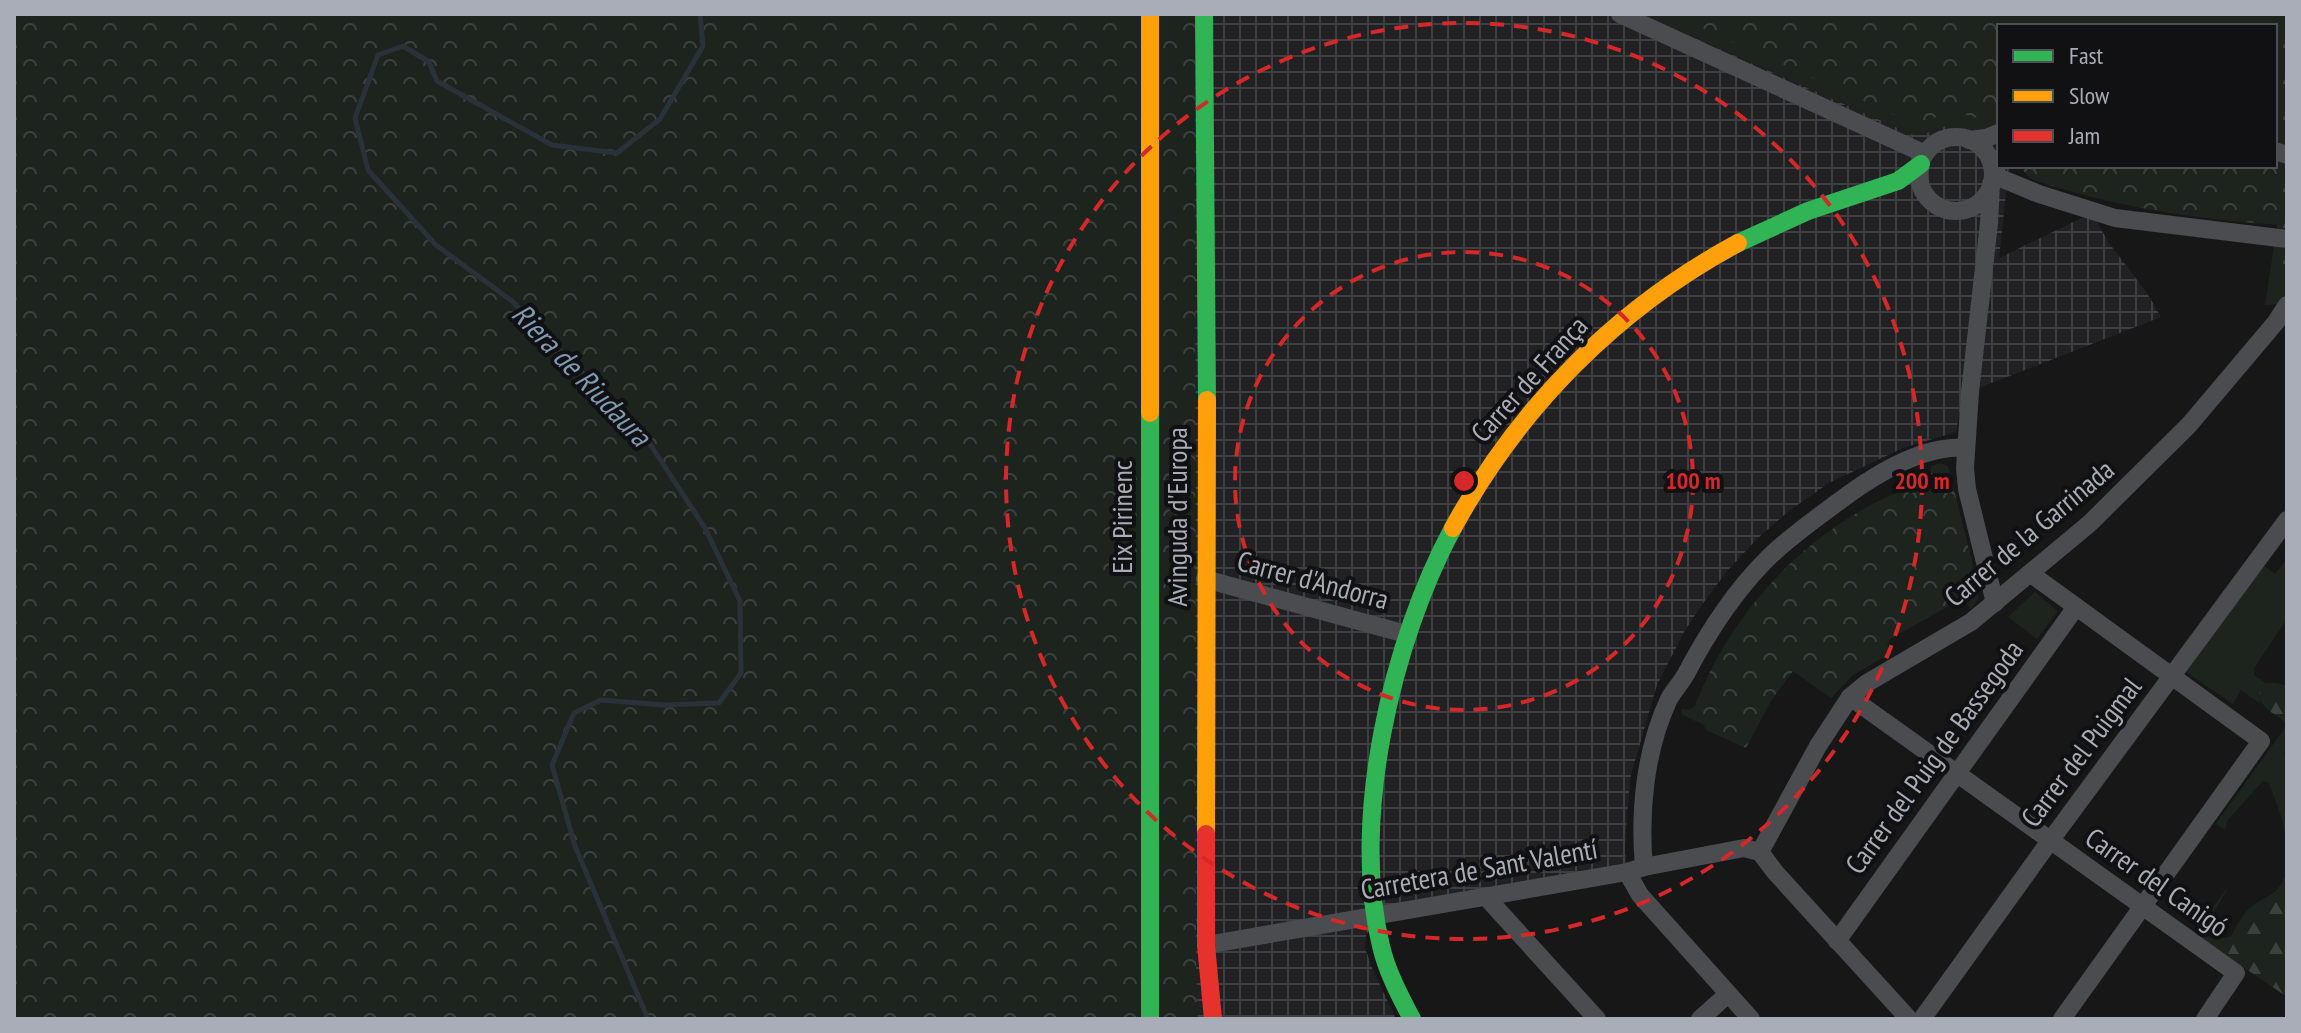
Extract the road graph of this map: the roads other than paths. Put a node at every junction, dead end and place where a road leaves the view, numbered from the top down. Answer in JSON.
{"nodes":[{"id":1,"x":1150,"y":14,"type":"edge"},
{"id":2,"x":1204,"y":14,"type":"edge"},
{"id":3,"x":1620,"y":14,"type":"edge"},
{"id":4,"x":1997,"y":134,"type":"edge"},
{"id":5,"x":1969,"y":140,"type":"junction"},
{"id":6,"x":1923,"y":159,"type":"junction"},
{"id":7,"x":1994,"y":174,"type":"edge"},
{"id":8,"x":1869,"y":190,"type":"junction"},
{"id":9,"x":1927,"y":197,"type":"junction"},
{"id":10,"x":1953,"y":211,"type":"junction"},
{"id":11,"x":2287,"y":239,"type":"edge"},
{"id":12,"x":1984,"y":258,"type":"junction"},
{"id":13,"x":2287,"y":305,"type":"edge"},
{"id":14,"x":1965,"y":448,"type":"junction"},
{"id":15,"x":2287,"y":520,"type":"edge"},
{"id":16,"x":2031,"y":574,"type":"junction"},
{"id":17,"x":1205,"y":579,"type":"junction"},
{"id":18,"x":1995,"y":603,"type":"junction"},
{"id":19,"x":2076,"y":607,"type":"junction"},
{"id":20,"x":1406,"y":634,"type":"junction"},
{"id":21,"x":2172,"y":677,"type":"junction"},
{"id":22,"x":1850,"y":697,"type":"junction"},
{"id":23,"x":1956,"y":775,"type":"junction"},
{"id":24,"x":2050,"y":841,"type":"junction"},
{"id":25,"x":1760,"y":852,"type":"junction"},
{"id":26,"x":1635,"y":870,"type":"junction"},
{"id":27,"x":1486,"y":897,"type":"junction"},
{"id":28,"x":2143,"y":907,"type":"junction"},
{"id":29,"x":1375,"y":915,"type":"junction"},
{"id":30,"x":1837,"y":941,"type":"junction"},
{"id":31,"x":1206,"y":945,"type":"junction"},
{"id":32,"x":1728,"y":994,"type":"junction"},
{"id":33,"x":1150,"y":1019,"type":"edge"},
{"id":34,"x":1213,"y":1019,"type":"edge"},
{"id":35,"x":1412,"y":1019,"type":"edge"},
{"id":36,"x":1597,"y":1019,"type":"edge"},
{"id":37,"x":1700,"y":1019,"type":"edge"},
{"id":38,"x":1751,"y":1019,"type":"edge"},
{"id":39,"x":1909,"y":1019,"type":"edge"},
{"id":40,"x":1922,"y":1019,"type":"edge"},
{"id":41,"x":2062,"y":1019,"type":"edge"},
{"id":42,"x":2205,"y":1019,"type":"edge"}],
"edges":[{"from":1,"to":33,"type":"street","name":"Eix Pirinenc"},
{"from":2,"to":17,"type":"street","name":"Avinguda d'Europa"},
{"from":3,"to":6,"type":"street"},
{"from":4,"to":5,"type":"street"},
{"from":5,"to":6,"type":"street"},
{"from":5,"to":7,"type":"street"},
{"from":6,"to":8,"type":"street","name":"Carrer de França"},
{"from":6,"to":9,"type":"street"},
{"from":7,"to":10,"type":"street"},
{"from":7,"to":11,"type":"street"},
{"from":7,"to":12,"type":"street"},
{"from":8,"to":9,"type":"street","name":"Carrer de França"},
{"from":8,"to":20,"type":"street","name":"Carrer de França"},
{"from":9,"to":10,"type":"street"},
{"from":10,"to":12,"type":"street"},
{"from":12,"to":14,"type":"street"},
{"from":13,"to":16,"type":"street","name":"Carrer de la Garrinada"},
{"from":14,"to":18,"type":"street"},
{"from":14,"to":26,"type":"street"},
{"from":15,"to":21,"type":"street","name":"Carrer del Puigmal"},
{"from":16,"to":18,"type":"street","name":"Carrer de la Garrinada"},
{"from":16,"to":19,"type":"street"},
{"from":17,"to":20,"type":"street","name":"Carrer d'Andorra"},
{"from":17,"to":31,"type":"street","name":"Avinguda d'Europa"},
{"from":18,"to":22,"type":"street","name":"Carrer de la Garrinada"},
{"from":19,"to":21,"type":"street"},
{"from":19,"to":23,"type":"street","name":"Carrer del Puig de Bassegoda"},
{"from":20,"to":29,"type":"street","name":"Carrer de França"},
{"from":21,"to":24,"type":"street","name":"Carrer del Puigmal"},
{"from":21,"to":28,"type":"street"},
{"from":22,"to":23,"type":"street","name":"Carrer del Canigó"},
{"from":22,"to":25,"type":"street","name":"Carrer de la Garrinada"},
{"from":23,"to":24,"type":"street","name":"Carrer del Canigó"},
{"from":23,"to":30,"type":"street","name":"Carrer del Puig de Bassegoda"},
{"from":24,"to":28,"type":"street","name":"Carrer del Canigó"},
{"from":24,"to":40,"type":"street","name":"Carrer del Puigmal"},
{"from":25,"to":26,"type":"street","name":"Carretera de Sant Valentí"},
{"from":25,"to":30,"type":"street"},
{"from":26,"to":27,"type":"street","name":"Carretera de Sant Valentí"},
{"from":26,"to":32,"type":"street"},
{"from":27,"to":29,"type":"street","name":"Carretera de Sant Valentí"},
{"from":27,"to":36,"type":"street"},
{"from":28,"to":41,"type":"street"},
{"from":28,"to":42,"type":"street","name":"Carrer del Canigó"},
{"from":29,"to":31,"type":"street","name":"Carretera de Sant Valentí"},
{"from":29,"to":35,"type":"street","name":"Carrer de França"},
{"from":30,"to":39,"type":"street"},
{"from":31,"to":34,"type":"street","name":"Avinguda d'Europa"},
{"from":32,"to":37,"type":"street"},
{"from":32,"to":38,"type":"street"}]}
